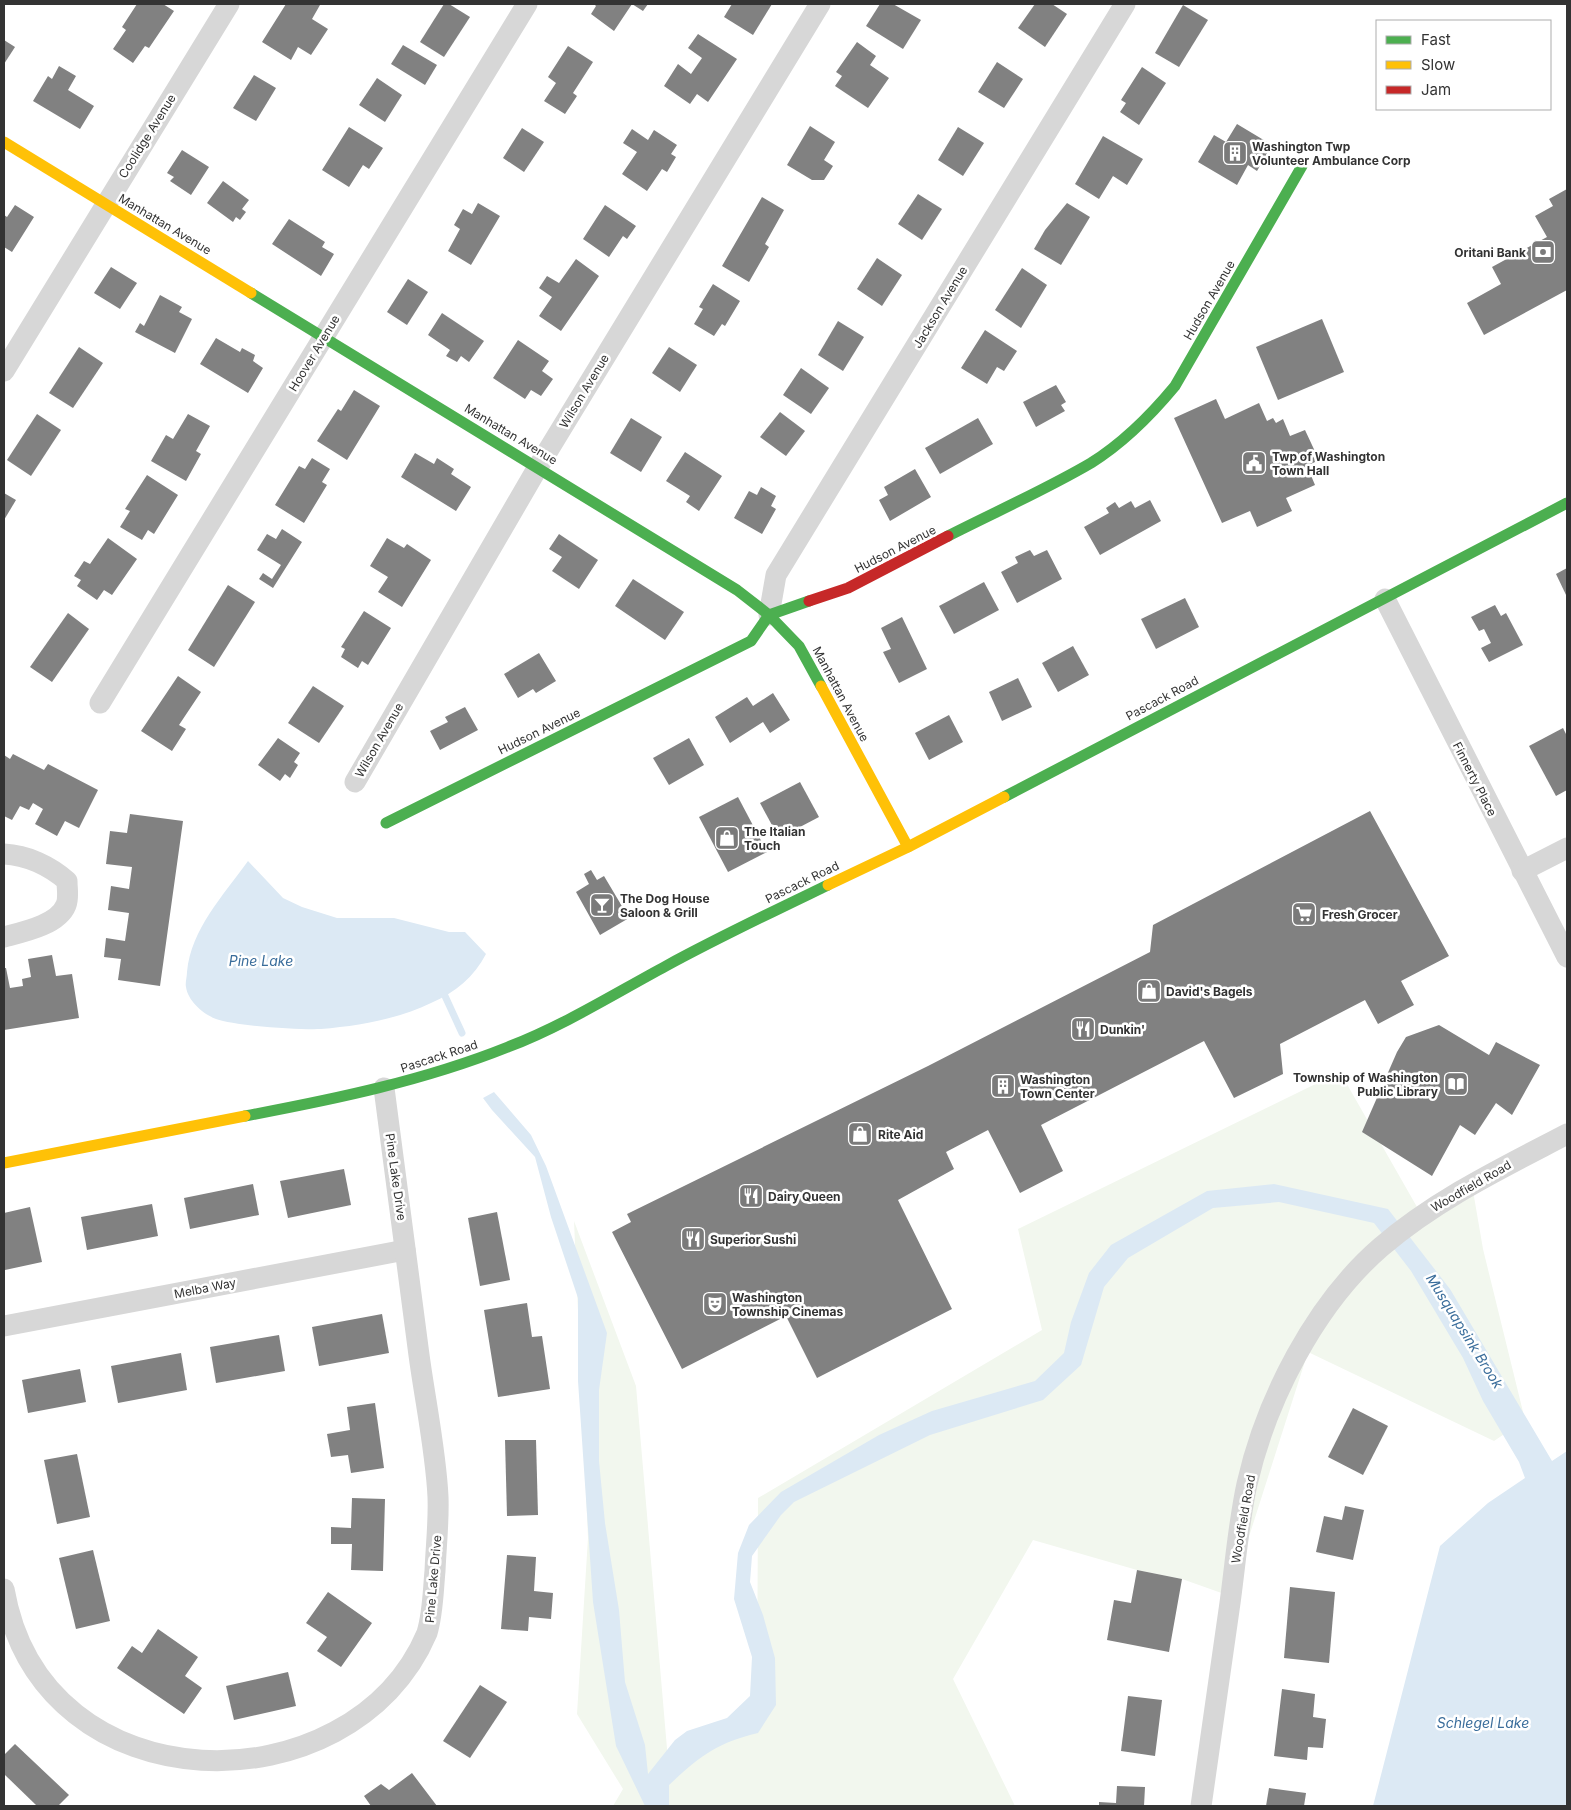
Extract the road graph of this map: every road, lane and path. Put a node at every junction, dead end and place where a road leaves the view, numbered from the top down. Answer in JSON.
{"nodes":[{"id":1,"x":229,"y":4,"type":"edge"},
{"id":2,"x":528,"y":4,"type":"edge"},
{"id":3,"x":820,"y":4,"type":"edge"},
{"id":4,"x":1125,"y":4,"type":"edge"},
{"id":5,"x":4,"y":142,"type":"edge"},
{"id":6,"x":1302,"y":166,"type":"dead end"},
{"id":7,"x":106,"y":204,"type":"junction"},
{"id":8,"x":324,"y":337,"type":"junction"},
{"id":9,"x":4,"y":371,"type":"edge"},
{"id":10,"x":538,"y":467,"type":"junction"},
{"id":11,"x":1567,"y":503,"type":"edge"},
{"id":12,"x":1385,"y":599,"type":"junction"},
{"id":13,"x":769,"y":615,"type":"junction"},
{"id":14,"x":100,"y":702,"type":"dead end"},
{"id":15,"x":355,"y":782,"type":"dead end"},
{"id":16,"x":386,"y":823,"type":"dead end"},
{"id":17,"x":908,"y":846,"type":"junction"},
{"id":18,"x":1567,"y":848,"type":"edge"},
{"id":19,"x":4,"y":854,"type":"edge"},
{"id":20,"x":1522,"y":871,"type":"junction"},
{"id":21,"x":4,"y":937,"type":"edge"},
{"id":22,"x":1567,"y":957,"type":"edge"},
{"id":23,"x":384,"y":1088,"type":"junction"},
{"id":24,"x":1567,"y":1134,"type":"edge"},
{"id":25,"x":4,"y":1164,"type":"edge"},
{"id":26,"x":406,"y":1250,"type":"junction"},
{"id":27,"x":4,"y":1326,"type":"edge"},
{"id":28,"x":4,"y":1589,"type":"edge"},
{"id":29,"x":333,"y":1754,"type":"dead end"},
{"id":30,"x":161,"y":1773,"type":"dead end"},
{"id":31,"x":1200,"y":1806,"type":"edge"}],
"edges":[{"from":1,"to":7,"type":"street","name":"Coolidge Avenue"},
{"from":2,"to":8,"type":"street","name":"Hoover Avenue"},
{"from":3,"to":10,"type":"street","name":"Wilson Avenue"},
{"from":4,"to":13,"type":"street","name":"Jackson Avenue"},
{"from":5,"to":7,"type":"street","name":"Manhattan Avenue"},
{"from":6,"to":13,"type":"street","name":"Hudson Avenue"},
{"from":7,"to":8,"type":"street","name":"Manhattan Avenue"},
{"from":7,"to":9,"type":"street","name":"Coolidge Avenue"},
{"from":8,"to":10,"type":"street","name":"Manhattan Avenue"},
{"from":8,"to":14,"type":"street","name":"Hoover Avenue"},
{"from":10,"to":13,"type":"street","name":"Manhattan Avenue"},
{"from":10,"to":15,"type":"street","name":"Wilson Avenue"},
{"from":11,"to":12,"type":"street","name":"Pascack Road"},
{"from":12,"to":17,"type":"street","name":"Pascack Road"},
{"from":12,"to":20,"type":"street","name":"Finnerty Place"},
{"from":13,"to":16,"type":"street","name":"Hudson Avenue"},
{"from":13,"to":17,"type":"street","name":"Manhattan Avenue"},
{"from":17,"to":23,"type":"street","name":"Pascack Road"},
{"from":18,"to":20,"type":"street"},
{"from":19,"to":21,"type":"street"},
{"from":20,"to":22,"type":"street","name":"Finnerty Place"},
{"from":23,"to":25,"type":"street","name":"Pascack Road"},
{"from":23,"to":26,"type":"street","name":"Pine Lake Drive"},
{"from":24,"to":31,"type":"street","name":"Woodfield Road"},
{"from":26,"to":27,"type":"street","name":"Melba Way"},
{"from":26,"to":29,"type":"street","name":"Pine Lake Drive"},
{"from":28,"to":30,"type":"street"}]}
